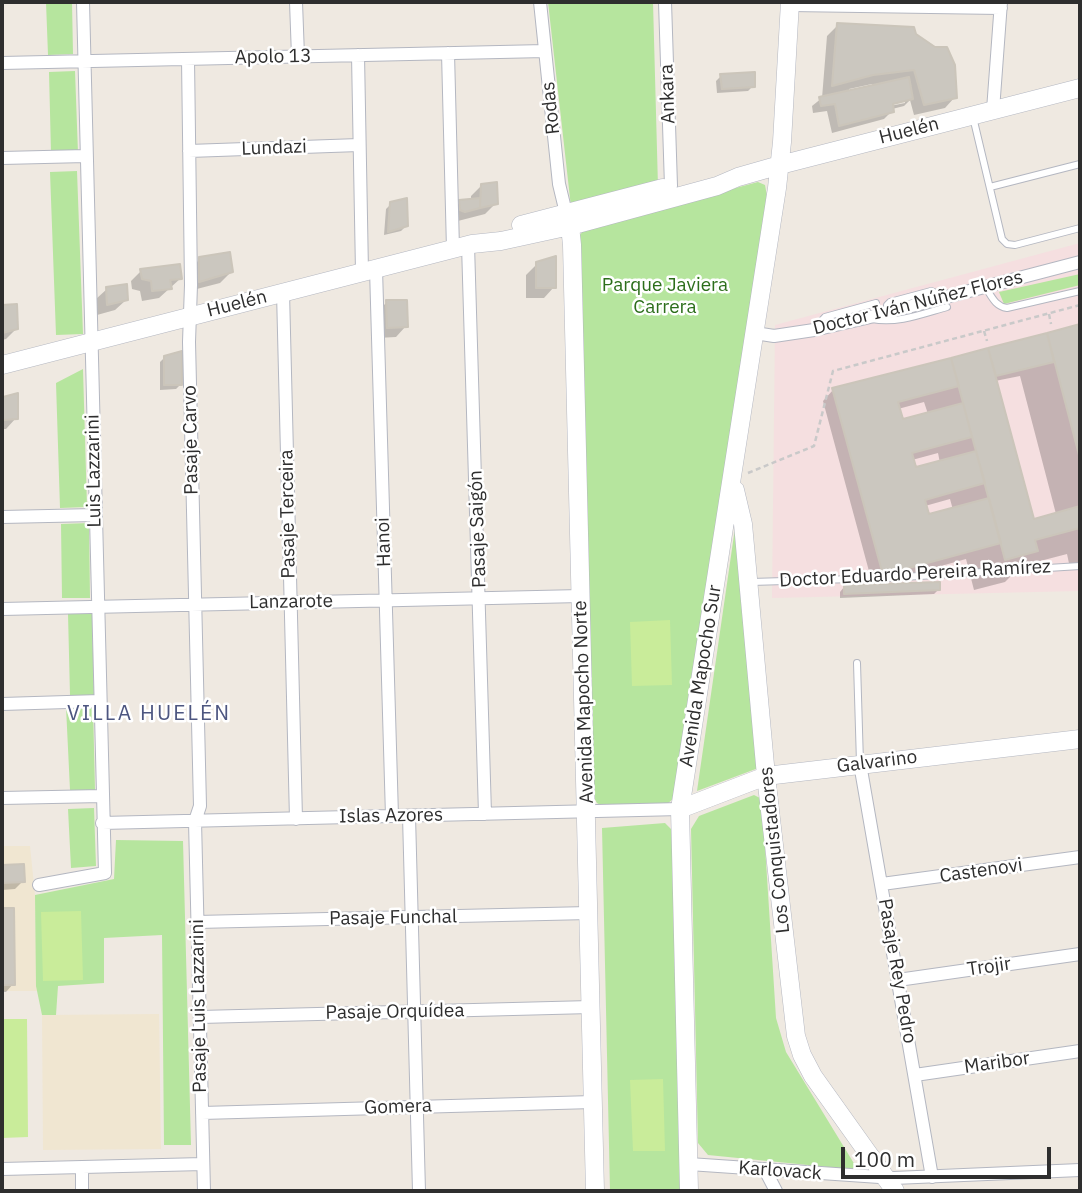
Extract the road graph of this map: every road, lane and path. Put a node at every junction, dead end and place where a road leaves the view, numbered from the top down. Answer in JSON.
{"nodes":[{"id":1,"x":83,"y":2,"type":"edge"},
{"id":2,"x":296,"y":2,"type":"edge"},
{"id":3,"x":540,"y":2,"type":"edge"},
{"id":4,"x":665,"y":2,"type":"edge"},
{"id":5,"x":790,"y":3,"type":"edge"},
{"id":6,"x":913,"y":5,"type":"edge"},
{"id":7,"x":1001,"y":5,"type":"edge"},
{"id":8,"x":545,"y":51,"type":"junction"},
{"id":9,"x":448,"y":53,"type":"junction"},
{"id":10,"x":358,"y":55,"type":"junction"},
{"id":11,"x":299,"y":56,"type":"junction"},
{"id":12,"x":188,"y":59,"type":"junction"},
{"id":13,"x":84,"y":61,"type":"junction"},
{"id":14,"x":2,"y":63,"type":"edge"},
{"id":15,"x":1080,"y":88,"type":"edge"},
{"id":16,"x":993,"y":110,"type":"junction"},
{"id":17,"x":973,"y":115,"type":"junction"},
{"id":18,"x":359,"y":145,"type":"junction"},
{"id":19,"x":189,"y":151,"type":"junction"},
{"id":20,"x":86,"y":156,"type":"junction"},
{"id":21,"x":2,"y":158,"type":"edge"},
{"id":22,"x":1080,"y":164,"type":"edge"},
{"id":23,"x":780,"y":165,"type":"junction"},
{"id":24,"x":738,"y":177,"type":"junction"},
{"id":25,"x":671,"y":186,"type":"junction"},
{"id":26,"x":990,"y":187,"type":"junction"},
{"id":27,"x":568,"y":219,"type":"junction"},
{"id":28,"x":1080,"y":228,"type":"edge"},
{"id":29,"x":464,"y":246,"type":"junction"},
{"id":30,"x":1080,"y":262,"type":"edge"},
{"id":31,"x":369,"y":270,"type":"junction"},
{"id":32,"x":985,"y":286,"type":"junction"},
{"id":33,"x":283,"y":292,"type":"junction"},
{"id":34,"x":1080,"y":292,"type":"edge"},
{"id":35,"x":876,"y":303,"type":"dead end"},
{"id":36,"x":1080,"y":305,"type":"edge"},
{"id":37,"x":1049,"y":314,"type":"junction"},
{"id":38,"x":190,"y":316,"type":"junction"},
{"id":39,"x":1051,"y":324,"type":"dead end"},
{"id":40,"x":814,"y":330,"type":"junction"},
{"id":41,"x":984,"y":331,"type":"junction"},
{"id":42,"x":755,"y":333,"type":"junction"},
{"id":43,"x":987,"y":341,"type":"dead end"},
{"id":44,"x":90,"y":342,"type":"junction"},
{"id":45,"x":2,"y":365,"type":"edge"},
{"id":46,"x":732,"y":480,"type":"junction"},
{"id":47,"x":95,"y":514,"type":"junction"},
{"id":48,"x":2,"y":517,"type":"edge"},
{"id":49,"x":1080,"y":566,"type":"edge"},
{"id":50,"x":749,"y":582,"type":"junction"},
{"id":51,"x":581,"y":596,"type":"junction"},
{"id":52,"x":480,"y":598,"type":"junction"},
{"id":53,"x":386,"y":600,"type":"junction"},
{"id":54,"x":290,"y":602,"type":"junction"},
{"id":55,"x":195,"y":605,"type":"junction"},
{"id":56,"x":97,"y":607,"type":"junction"},
{"id":57,"x":2,"y":609,"type":"edge"},
{"id":58,"x":857,"y":663,"type":"dead end"},
{"id":59,"x":100,"y":701,"type":"junction"},
{"id":60,"x":2,"y":704,"type":"edge"},
{"id":61,"x":1080,"y":739,"type":"edge"},
{"id":62,"x":860,"y":764,"type":"junction"},
{"id":63,"x":766,"y":776,"type":"junction"},
{"id":64,"x":102,"y":796,"type":"junction"},
{"id":65,"x":2,"y":798,"type":"edge"},
{"id":66,"x":680,"y":809,"type":"junction"},
{"id":67,"x":587,"y":812,"type":"junction"},
{"id":68,"x":485,"y":814,"type":"junction"},
{"id":69,"x":392,"y":816,"type":"junction"},
{"id":70,"x":409,"y":816,"type":"junction"},
{"id":71,"x":296,"y":819,"type":"junction"},
{"id":72,"x":195,"y":821,"type":"junction"},
{"id":73,"x":103,"y":823,"type":"junction"},
{"id":74,"x":1080,"y":857,"type":"edge"},
{"id":75,"x":882,"y":884,"type":"junction"},
{"id":76,"x":39,"y":885,"type":"dead end"},
{"id":77,"x":589,"y":913,"type":"junction"},
{"id":78,"x":412,"y":917,"type":"junction"},
{"id":79,"x":197,"y":922,"type":"junction"},
{"id":80,"x":1080,"y":954,"type":"edge"},
{"id":81,"x":898,"y":980,"type":"junction"},
{"id":82,"x":591,"y":1007,"type":"junction"},
{"id":83,"x":414,"y":1012,"type":"junction"},
{"id":84,"x":200,"y":1017,"type":"junction"},
{"id":85,"x":1080,"y":1051,"type":"edge"},
{"id":86,"x":915,"y":1075,"type":"junction"},
{"id":87,"x":593,"y":1102,"type":"junction"},
{"id":88,"x":417,"y":1107,"type":"junction"},
{"id":89,"x":202,"y":1113,"type":"junction"},
{"id":90,"x":203,"y":1164,"type":"junction"},
{"id":91,"x":689,"y":1164,"type":"junction"},
{"id":92,"x":82,"y":1167,"type":"junction"},
{"id":93,"x":2,"y":1169,"type":"edge"},
{"id":94,"x":765,"y":1170,"type":"junction"},
{"id":95,"x":1080,"y":1170,"type":"edge"},
{"id":96,"x":932,"y":1177,"type":"junction"},
{"id":97,"x":890,"y":1184,"type":"edge"},
{"id":98,"x":82,"y":1191,"type":"edge"},
{"id":99,"x":204,"y":1191,"type":"edge"},
{"id":100,"x":419,"y":1191,"type":"edge"},
{"id":101,"x":596,"y":1191,"type":"edge"},
{"id":102,"x":689,"y":1191,"type":"edge"},
{"id":103,"x":776,"y":1191,"type":"edge"}],
"edges":[{"from":1,"to":13,"type":"street","name":"Luis Lazzarini"},
{"from":2,"to":11,"type":"street"},
{"from":3,"to":8,"type":"street","name":"Rodas"},
{"from":4,"to":25,"type":"street","name":"Ankara"},
{"from":5,"to":6,"type":"street"},
{"from":5,"to":23,"type":"main road","name":"Avenida Mapocho Sur"},
{"from":6,"to":7,"type":"street"},
{"from":7,"to":16,"type":"street"},
{"from":8,"to":9,"type":"street","name":"Apolo 13"},
{"from":8,"to":27,"type":"street","name":"Rodas"},
{"from":9,"to":10,"type":"street","name":"Apolo 13"},
{"from":9,"to":29,"type":"street","name":"Pasaje Saigón"},
{"from":10,"to":11,"type":"street","name":"Apolo 13"},
{"from":10,"to":18,"type":"street","name":"Hanoi"},
{"from":11,"to":12,"type":"street","name":"Apolo 13"},
{"from":12,"to":13,"type":"street","name":"Apolo 13"},
{"from":12,"to":19,"type":"street","name":"Pasaje Carvo"},
{"from":13,"to":14,"type":"street","name":"Apolo 13"},
{"from":13,"to":20,"type":"street","name":"Luis Lazzarini"},
{"from":15,"to":16,"type":"main road","name":"Huelén"},
{"from":16,"to":17,"type":"main road","name":"Huelén"},
{"from":17,"to":23,"type":"main road","name":"Huelén"},
{"from":17,"to":26,"type":"lane"},
{"from":18,"to":19,"type":"street","name":"Lundazi"},
{"from":18,"to":31,"type":"street","name":"Hanoi"},
{"from":19,"to":38,"type":"street","name":"Pasaje Carvo"},
{"from":20,"to":21,"type":"street"},
{"from":20,"to":44,"type":"street","name":"Luis Lazzarini"},
{"from":22,"to":26,"type":"lane"},
{"from":23,"to":24,"type":"main road","name":"Huelén"},
{"from":23,"to":42,"type":"main road","name":"Avenida Mapocho Sur"},
{"from":24,"to":25,"type":"main road","name":"Huelén"},
{"from":24,"to":27,"type":"main road","name":"Huelén"},
{"from":25,"to":27,"type":"main road","name":"Huelén"},
{"from":26,"to":28,"type":"lane"},
{"from":27,"to":29,"type":"main road","name":"Huelén"},
{"from":27,"to":51,"type":"main road","name":"Avenida Mapocho Norte"},
{"from":29,"to":31,"type":"main road","name":"Huelén"},
{"from":29,"to":52,"type":"street","name":"Pasaje Saigón"},
{"from":30,"to":32,"type":"street","name":"Doctor Iván Núñez Flores"},
{"from":31,"to":33,"type":"main road","name":"Huelén"},
{"from":31,"to":53,"type":"street","name":"Hanoi"},
{"from":32,"to":34,"type":"lane"},
{"from":32,"to":40,"type":"street","name":"Doctor Iván Núñez Flores"},
{"from":33,"to":38,"type":"main road","name":"Huelén"},
{"from":33,"to":54,"type":"street","name":"Pasaje Terceira"},
{"from":35,"to":40,"type":"lane"},
{"from":36,"to":37,"type":"path"},
{"from":37,"to":39,"type":"path"},
{"from":37,"to":41,"type":"path"},
{"from":38,"to":44,"type":"main road","name":"Huelén"},
{"from":38,"to":55,"type":"street","name":"Pasaje Carvo"},
{"from":40,"to":42,"type":"street","name":"Doctor Iván Núñez Flores"},
{"from":41,"to":43,"type":"path"},
{"from":41,"to":46,"type":"path"},
{"from":42,"to":46,"type":"main road","name":"Avenida Mapocho Sur"},
{"from":44,"to":45,"type":"main road","name":"Huelén"},
{"from":44,"to":47,"type":"street","name":"Luis Lazzarini"},
{"from":46,"to":50,"type":"main road","name":"Los Conquistadores"},
{"from":46,"to":66,"type":"main road","name":"Avenida Mapocho Sur"},
{"from":47,"to":48,"type":"street"},
{"from":47,"to":56,"type":"street","name":"Luis Lazzarini"},
{"from":49,"to":50,"type":"lane","name":"Doctor Eduardo Pereira Ramírez"},
{"from":50,"to":63,"type":"main road","name":"Los Conquistadores"},
{"from":51,"to":52,"type":"street","name":"Lanzarote"},
{"from":51,"to":67,"type":"main road","name":"Avenida Mapocho Norte"},
{"from":52,"to":53,"type":"street","name":"Lanzarote"},
{"from":52,"to":68,"type":"street","name":"Pasaje Saigón"},
{"from":53,"to":54,"type":"street","name":"Lanzarote"},
{"from":53,"to":69,"type":"street","name":"Hanoi"},
{"from":54,"to":55,"type":"street","name":"Lanzarote"},
{"from":54,"to":71,"type":"street","name":"Pasaje Terceira"},
{"from":55,"to":56,"type":"street","name":"Lanzarote"},
{"from":55,"to":72,"type":"street","name":"Pasaje Carvo"},
{"from":56,"to":57,"type":"street","name":"Lanzarote"},
{"from":56,"to":59,"type":"street","name":"Luis Lazzarini"},
{"from":58,"to":62,"type":"lane"},
{"from":59,"to":60,"type":"street"},
{"from":59,"to":64,"type":"street","name":"Luis Lazzarini"},
{"from":61,"to":62,"type":"main road","name":"Galvarino"},
{"from":62,"to":63,"type":"main road","name":"Galvarino"},
{"from":62,"to":75,"type":"street","name":"Pasaje Rey Pedro"},
{"from":63,"to":66,"type":"main road","name":"Galvarino"},
{"from":63,"to":97,"type":"main road","name":"Los Conquistadores"},
{"from":64,"to":65,"type":"street"},
{"from":64,"to":73,"type":"street","name":"Luis Lazzarini"},
{"from":66,"to":67,"type":"street","name":"Islas Azores"},
{"from":66,"to":91,"type":"main road","name":"Avenida Mapocho Sur"},
{"from":67,"to":68,"type":"street","name":"Islas Azores"},
{"from":67,"to":77,"type":"main road","name":"Avenida Mapocho Norte"},
{"from":68,"to":70,"type":"street","name":"Islas Azores"},
{"from":69,"to":70,"type":"street","name":"Islas Azores"},
{"from":69,"to":71,"type":"street","name":"Islas Azores"},
{"from":70,"to":78,"type":"street"},
{"from":71,"to":72,"type":"street","name":"Islas Azores"},
{"from":72,"to":73,"type":"street","name":"Islas Azores"},
{"from":72,"to":79,"type":"street","name":"Pasaje Luis Lazzarini"},
{"from":73,"to":76,"type":"street","name":"Luis Lazzarini"},
{"from":74,"to":75,"type":"street","name":"Castenovi"},
{"from":75,"to":81,"type":"street","name":"Pasaje Rey Pedro"},
{"from":77,"to":78,"type":"street","name":"Pasaje Funchal"},
{"from":77,"to":82,"type":"main road","name":"Avenida Mapocho Norte"},
{"from":78,"to":79,"type":"street","name":"Pasaje Funchal"},
{"from":78,"to":83,"type":"street"},
{"from":79,"to":84,"type":"street","name":"Pasaje Luis Lazzarini"},
{"from":80,"to":81,"type":"street","name":"Trojir"},
{"from":81,"to":86,"type":"street","name":"Pasaje Rey Pedro"},
{"from":82,"to":83,"type":"street","name":"Pasaje Orquídea"},
{"from":82,"to":87,"type":"main road","name":"Avenida Mapocho Norte"},
{"from":83,"to":84,"type":"street","name":"Pasaje Orquídea"},
{"from":83,"to":88,"type":"street"},
{"from":84,"to":89,"type":"street","name":"Pasaje Luis Lazzarini"},
{"from":85,"to":86,"type":"street","name":"Maribor"},
{"from":86,"to":96,"type":"street","name":"Pasaje Rey Pedro"},
{"from":87,"to":88,"type":"street","name":"Gomera"},
{"from":87,"to":101,"type":"main road","name":"Avenida Mapocho Norte"},
{"from":88,"to":89,"type":"street","name":"Gomera"},
{"from":88,"to":100,"type":"street"},
{"from":89,"to":90,"type":"street","name":"Pasaje Luis Lazzarini"},
{"from":90,"to":92,"type":"street"},
{"from":90,"to":99,"type":"street","name":"Pasaje Luis Lazzarini"},
{"from":91,"to":94,"type":"street","name":"Karlovack"},
{"from":91,"to":102,"type":"main road","name":"Avenida Mapocho Sur"},
{"from":92,"to":93,"type":"street"},
{"from":92,"to":98,"type":"street"},
{"from":94,"to":97,"type":"street","name":"Karlovack"},
{"from":94,"to":103,"type":"street"},
{"from":95,"to":96,"type":"street","name":"Karlovack"},
{"from":96,"to":97,"type":"street","name":"Karlovack"}]}
